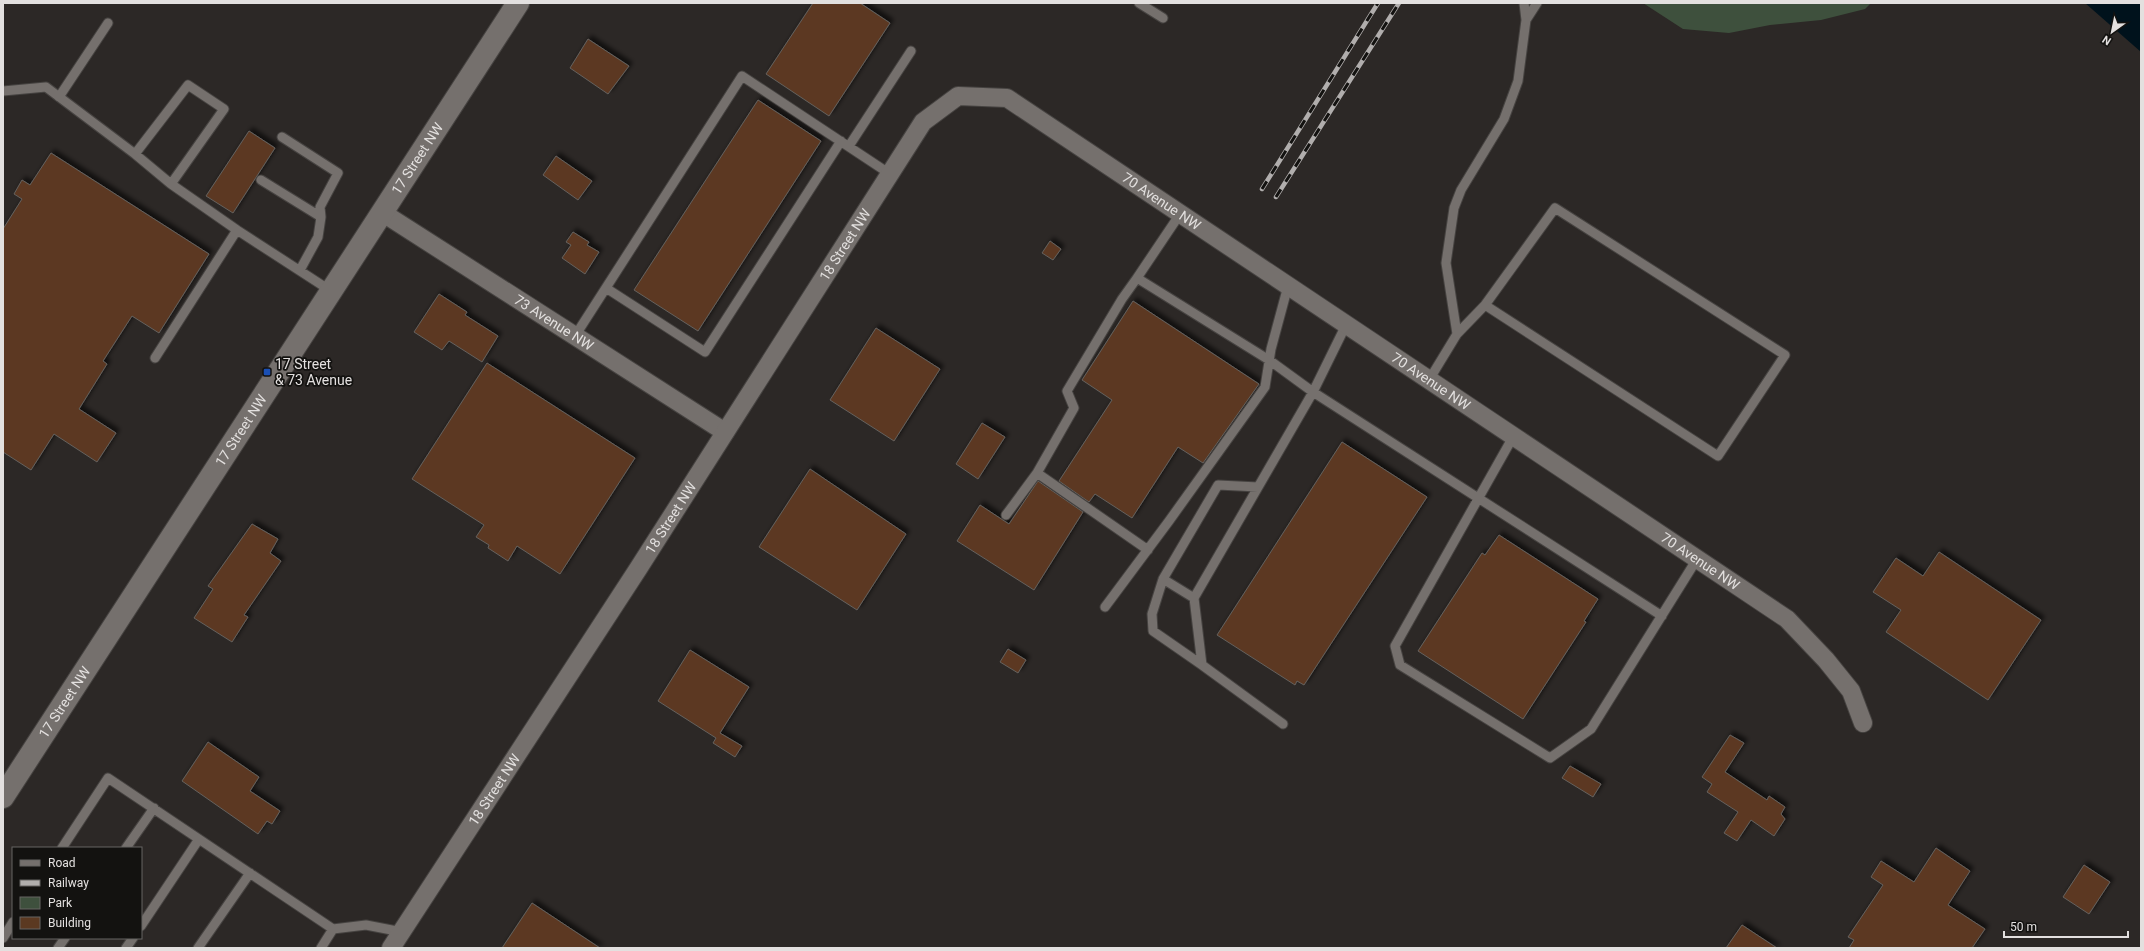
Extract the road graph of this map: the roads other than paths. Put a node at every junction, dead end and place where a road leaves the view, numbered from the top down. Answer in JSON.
{"nodes":[{"id":1,"x":518,"y":3,"type":"edge"},
{"id":2,"x":1139,"y":3,"type":"edge"},
{"id":3,"x":1524,"y":3,"type":"edge"},
{"id":4,"x":1538,"y":3,"type":"edge"},
{"id":5,"x":1163,"y":18,"type":"dead end"},
{"id":6,"x":1526,"y":20,"type":"junction"},
{"id":7,"x":108,"y":23,"type":"dead end"},
{"id":8,"x":911,"y":51,"type":"dead end"},
{"id":9,"x":3,"y":91,"type":"edge"},
{"id":10,"x":958,"y":96,"type":"joint"},
{"id":11,"x":59,"y":97,"type":"junction"},
{"id":12,"x":282,"y":137,"type":"dead end"},
{"id":13,"x":845,"y":144,"type":"junction"},
{"id":14,"x":135,"y":154,"type":"junction"},
{"id":15,"x":890,"y":174,"type":"junction"},
{"id":16,"x":261,"y":180,"type":"dead end"},
{"id":17,"x":171,"y":184,"type":"junction"},
{"id":18,"x":383,"y":213,"type":"junction"},
{"id":19,"x":1180,"y":214,"type":"junction"},
{"id":20,"x":321,"y":217,"type":"junction"},
{"id":21,"x":237,"y":230,"type":"junction"},
{"id":22,"x":300,"y":270,"type":"junction"},
{"id":23,"x":1136,"y":278,"type":"junction"},
{"id":24,"x":1288,"y":286,"type":"junction"},
{"id":25,"x":606,"y":288,"type":"junction"},
{"id":26,"x":332,"y":291,"type":"junction"},
{"id":27,"x":1485,"y":305,"type":"junction"},
{"id":28,"x":1346,"y":325,"type":"junction"},
{"id":29,"x":1457,"y":334,"type":"junction"},
{"id":30,"x":575,"y":336,"type":"junction"},
{"id":31,"x":156,"y":358,"type":"dead end"},
{"id":32,"x":1270,"y":360,"type":"junction"},
{"id":33,"x":1429,"y":380,"type":"junction"},
{"id":34,"x":1313,"y":392,"type":"junction"},
{"id":35,"x":725,"y":432,"type":"junction"},
{"id":36,"x":1514,"y":437,"type":"junction"},
{"id":37,"x":1037,"y":473,"type":"junction"},
{"id":38,"x":1258,"y":487,"type":"junction"},
{"id":39,"x":1479,"y":498,"type":"junction"},
{"id":40,"x":1006,"y":515,"type":"dead end"},
{"id":41,"x":1148,"y":550,"type":"junction"},
{"id":42,"x":1697,"y":560,"type":"junction"},
{"id":43,"x":1163,"y":579,"type":"junction"},
{"id":44,"x":1194,"y":598,"type":"junction"},
{"id":45,"x":1105,"y":607,"type":"dead end"},
{"id":46,"x":1662,"y":616,"type":"junction"},
{"id":47,"x":1202,"y":665,"type":"junction"},
{"id":48,"x":1863,"y":723,"type":"dead end"},
{"id":49,"x":1283,"y":724,"type":"dead end"},
{"id":50,"x":3,"y":797,"type":"edge"},
{"id":51,"x":154,"y":808,"type":"junction"},
{"id":52,"x":199,"y":839,"type":"junction"},
{"id":53,"x":63,"y":847,"type":"edge"},
{"id":54,"x":127,"y":847,"type":"edge"},
{"id":55,"x":250,"y":873,"type":"junction"},
{"id":56,"x":12,"y":924,"type":"edge"},
{"id":57,"x":142,"y":924,"type":"edge"},
{"id":58,"x":334,"y":929,"type":"junction"},
{"id":59,"x":402,"y":932,"type":"junction"},
{"id":60,"x":3,"y":938,"type":"edge"},
{"id":61,"x":64,"y":939,"type":"edge"},
{"id":62,"x":132,"y":939,"type":"edge"},
{"id":63,"x":58,"y":948,"type":"edge"},
{"id":64,"x":126,"y":948,"type":"edge"},
{"id":65,"x":198,"y":948,"type":"edge"},
{"id":66,"x":321,"y":948,"type":"edge"},
{"id":67,"x":391,"y":948,"type":"edge"}],
"edges":[{"from":1,"to":18,"type":"main road","name":"17 Street NW"},
{"from":2,"to":5,"type":"lane"},
{"from":3,"to":6,"type":"lane"},
{"from":4,"to":6,"type":"lane"},
{"from":6,"to":29,"type":"lane"},
{"from":7,"to":11,"type":"lane"},
{"from":8,"to":13,"type":"lane"},
{"from":9,"to":11,"type":"lane"},
{"from":10,"to":15,"type":"street","name":"18 Street NW"},
{"from":10,"to":19,"type":"street","name":"70 Avenue NW"},
{"from":11,"to":14,"type":"lane"},
{"from":12,"to":20,"type":"lane"},
{"from":13,"to":15,"type":"lane"},
{"from":13,"to":25,"type":"lane"},
{"from":13,"to":25,"type":"lane"},
{"from":14,"to":17,"type":"lane"},
{"from":14,"to":17,"type":"lane"},
{"from":15,"to":35,"type":"street","name":"18 Street NW"},
{"from":16,"to":20,"type":"lane"},
{"from":17,"to":21,"type":"lane"},
{"from":18,"to":26,"type":"main road","name":"17 Street NW"},
{"from":18,"to":30,"type":"street","name":"73 Avenue NW"},
{"from":19,"to":23,"type":"lane"},
{"from":19,"to":24,"type":"street","name":"70 Avenue NW"},
{"from":20,"to":22,"type":"lane"},
{"from":21,"to":22,"type":"lane"},
{"from":21,"to":31,"type":"lane"},
{"from":22,"to":26,"type":"lane"},
{"from":23,"to":32,"type":"lane"},
{"from":23,"to":37,"type":"lane"},
{"from":24,"to":28,"type":"street","name":"70 Avenue NW"},
{"from":24,"to":32,"type":"lane"},
{"from":25,"to":30,"type":"lane"},
{"from":26,"to":50,"type":"main road","name":"17 Street NW"},
{"from":27,"to":27,"type":"lane"},
{"from":27,"to":29,"type":"lane"},
{"from":28,"to":33,"type":"street","name":"70 Avenue NW"},
{"from":28,"to":34,"type":"lane"},
{"from":29,"to":33,"type":"lane"},
{"from":30,"to":35,"type":"street","name":"73 Avenue NW"},
{"from":32,"to":34,"type":"lane"},
{"from":32,"to":41,"type":"lane"},
{"from":33,"to":36,"type":"street","name":"70 Avenue NW"},
{"from":34,"to":38,"type":"lane"},
{"from":34,"to":39,"type":"lane"},
{"from":35,"to":59,"type":"street","name":"18 Street NW"},
{"from":36,"to":39,"type":"lane"},
{"from":36,"to":42,"type":"street","name":"70 Avenue NW"},
{"from":37,"to":40,"type":"lane"},
{"from":37,"to":41,"type":"lane"},
{"from":38,"to":43,"type":"lane"},
{"from":38,"to":44,"type":"lane"},
{"from":39,"to":46,"type":"lane"},
{"from":39,"to":46,"type":"lane"},
{"from":41,"to":45,"type":"lane"},
{"from":42,"to":46,"type":"lane"},
{"from":42,"to":48,"type":"street","name":"70 Avenue NW"},
{"from":43,"to":44,"type":"lane"},
{"from":43,"to":47,"type":"lane"},
{"from":44,"to":47,"type":"lane"},
{"from":47,"to":49,"type":"lane"},
{"from":51,"to":52,"type":"lane"},
{"from":51,"to":53,"type":"lane"},
{"from":51,"to":54,"type":"lane"},
{"from":52,"to":55,"type":"lane"},
{"from":52,"to":57,"type":"lane"},
{"from":55,"to":58,"type":"lane"},
{"from":55,"to":65,"type":"lane"},
{"from":56,"to":60,"type":"lane"},
{"from":58,"to":59,"type":"lane"},
{"from":58,"to":66,"type":"lane"},
{"from":59,"to":67,"type":"street","name":"18 Street NW"},
{"from":61,"to":63,"type":"lane"},
{"from":62,"to":64,"type":"lane"}]}
